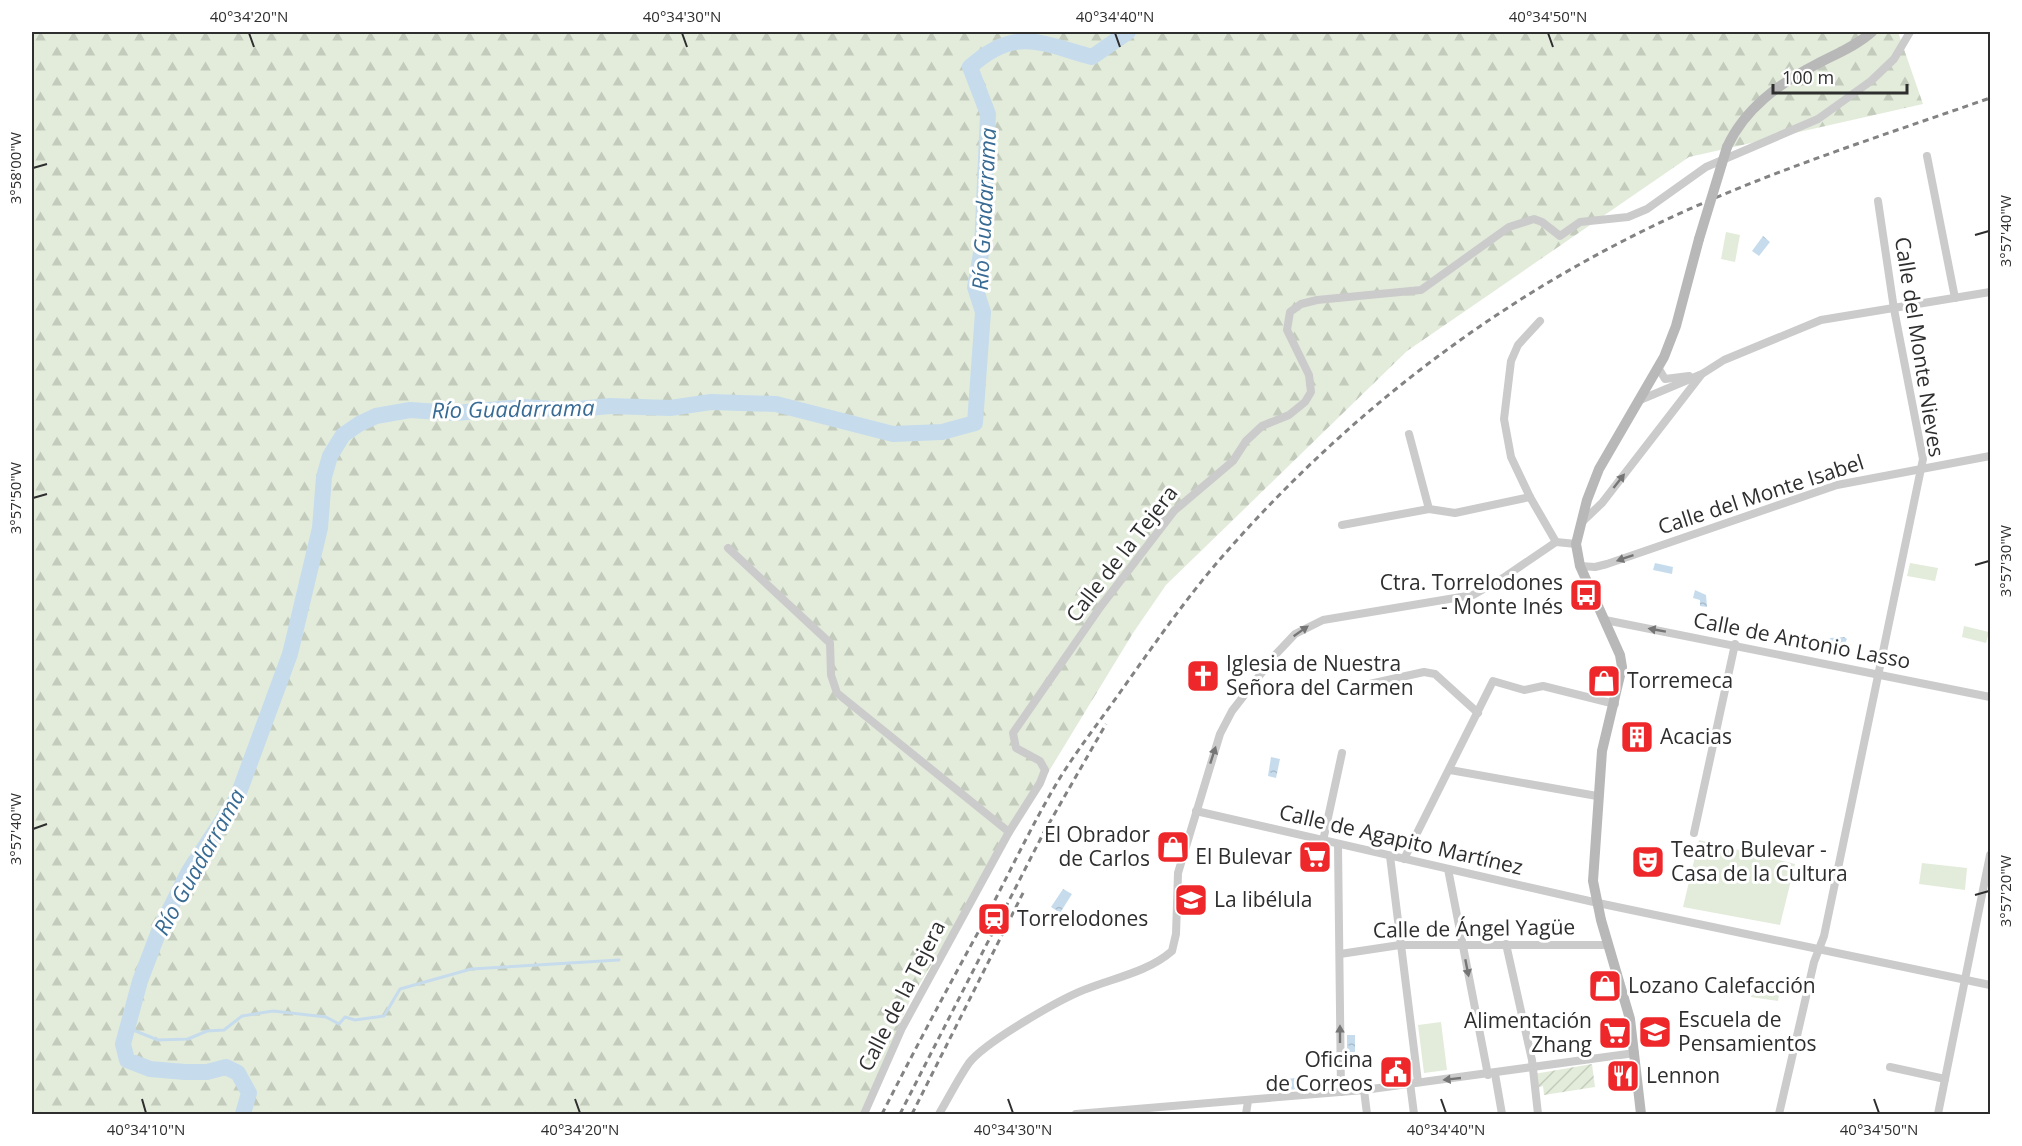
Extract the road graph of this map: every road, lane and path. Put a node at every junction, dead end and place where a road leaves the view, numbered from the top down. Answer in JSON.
{"nodes":[{"id":1,"x":1872,"y":32,"type":"edge"},
{"id":2,"x":1910,"y":32,"type":"edge"},
{"id":3,"x":1927,"y":156,"type":"dead end"},
{"id":4,"x":1878,"y":201,"type":"dead end"},
{"id":5,"x":1990,"y":292,"type":"edge"},
{"id":6,"x":1955,"y":298,"type":"junction"},
{"id":7,"x":1894,"y":309,"type":"junction"},
{"id":8,"x":1540,"y":321,"type":"dead end"},
{"id":9,"x":1659,"y":369,"type":"junction"},
{"id":10,"x":1702,"y":374,"type":"junction"},
{"id":11,"x":1640,"y":400,"type":"junction"},
{"id":12,"x":1409,"y":434,"type":"dead end"},
{"id":13,"x":1990,"y":456,"type":"edge"},
{"id":14,"x":1921,"y":468,"type":"junction"},
{"id":15,"x":1530,"y":498,"type":"junction"},
{"id":16,"x":1429,"y":509,"type":"junction"},
{"id":17,"x":1580,"y":524,"type":"junction"},
{"id":18,"x":1342,"y":525,"type":"dead end"},
{"id":19,"x":1556,"y":542,"type":"junction"},
{"id":20,"x":1576,"y":544,"type":"junction"},
{"id":21,"x":729,"y":549,"type":"dead end"},
{"id":22,"x":1580,"y":566,"type":"junction"},
{"id":23,"x":1605,"y":620,"type":"junction"},
{"id":24,"x":1735,"y":644,"type":"junction"},
{"id":25,"x":1878,"y":674,"type":"junction"},
{"id":26,"x":1365,"y":685,"type":"dead end"},
{"id":27,"x":1990,"y":697,"type":"edge"},
{"id":28,"x":1614,"y":704,"type":"junction"},
{"id":29,"x":1478,"y":713,"type":"junction"},
{"id":30,"x":1342,"y":753,"type":"dead end"},
{"id":31,"x":1450,"y":770,"type":"junction"},
{"id":32,"x":1597,"y":795,"type":"junction"},
{"id":33,"x":1196,"y":811,"type":"junction"},
{"id":34,"x":1009,"y":832,"type":"junction"},
{"id":35,"x":1694,"y":833,"type":"dead end"},
{"id":36,"x":1323,"y":841,"type":"junction"},
{"id":37,"x":1338,"y":845,"type":"junction"},
{"id":38,"x":1990,"y":855,"type":"edge"},
{"id":39,"x":1390,"y":856,"type":"junction"},
{"id":40,"x":1404,"y":859,"type":"junction"},
{"id":41,"x":1448,"y":869,"type":"junction"},
{"id":42,"x":1598,"y":903,"type":"junction"},
{"id":43,"x":1463,"y":944,"type":"junction"},
{"id":44,"x":1506,"y":944,"type":"junction"},
{"id":45,"x":1400,"y":945,"type":"junction"},
{"id":46,"x":1609,"y":945,"type":"junction"},
{"id":47,"x":1820,"y":950,"type":"junction"},
{"id":48,"x":1340,"y":954,"type":"junction"},
{"id":49,"x":1965,"y":980,"type":"junction"},
{"id":50,"x":1990,"y":985,"type":"edge"},
{"id":51,"x":1635,"y":1053,"type":"junction"},
{"id":52,"x":1890,"y":1067,"type":"dead end"},
{"id":53,"x":1533,"y":1069,"type":"junction"},
{"id":54,"x":1491,"y":1075,"type":"junction"},
{"id":55,"x":1945,"y":1079,"type":"junction"},
{"id":56,"x":1414,"y":1083,"type":"junction"},
{"id":57,"x":1364,"y":1090,"type":"junction"},
{"id":58,"x":1341,"y":1092,"type":"junction"},
{"id":59,"x":1248,"y":1101,"type":"junction"},
{"id":60,"x":864,"y":1114,"type":"edge"},
{"id":61,"x":939,"y":1114,"type":"edge"},
{"id":62,"x":1077,"y":1114,"type":"edge"},
{"id":63,"x":1246,"y":1114,"type":"edge"},
{"id":64,"x":1367,"y":1114,"type":"edge"},
{"id":65,"x":1414,"y":1114,"type":"edge"},
{"id":66,"x":1502,"y":1114,"type":"edge"},
{"id":67,"x":1538,"y":1114,"type":"edge"},
{"id":68,"x":1641,"y":1114,"type":"edge"},
{"id":69,"x":1779,"y":1114,"type":"edge"},
{"id":70,"x":1938,"y":1114,"type":"edge"}],
"edges":[{"from":1,"to":9,"type":"main road","bridge":true},
{"from":2,"to":34,"type":"street","name":"Calle de la Tejera"},
{"from":3,"to":6,"type":"street"},
{"from":4,"to":7,"type":"street","name":"Calle del Monte Nieves"},
{"from":5,"to":6,"type":"street"},
{"from":6,"to":7,"type":"street"},
{"from":7,"to":10,"type":"street"},
{"from":7,"to":14,"type":"street","name":"Calle del Monte Nieves"},
{"from":8,"to":15,"type":"street"},
{"from":9,"to":10,"type":"street"},
{"from":9,"to":11,"type":"main road"},
{"from":10,"to":11,"type":"street"},
{"from":17,"to":10,"type":"street","one_way":true},
{"from":11,"to":17,"type":"main road"},
{"from":12,"to":16,"type":"street"},
{"from":13,"to":14,"type":"street","name":"Calle del Monte Isabel"},
{"from":14,"to":22,"type":"street","name":"Calle del Monte Isabel","one_way":true},
{"from":14,"to":25,"type":"street","name":"Calle del Monte Nieves"},
{"from":15,"to":16,"type":"street"},
{"from":15,"to":19,"type":"street"},
{"from":16,"to":18,"type":"street"},
{"from":17,"to":20,"type":"main road"},
{"from":19,"to":20,"type":"street"},
{"from":33,"to":19,"type":"street","one_way":true},
{"from":20,"to":22,"type":"main road"},
{"from":21,"to":34,"type":"street"},
{"from":22,"to":23,"type":"main road"},
{"from":24,"to":23,"type":"street","name":"Calle de Antonio Lasso","one_way":true},
{"from":23,"to":28,"type":"main road"},
{"from":24,"to":25,"type":"street","name":"Calle de Antonio Lasso"},
{"from":24,"to":35,"type":"street"},
{"from":25,"to":27,"type":"street","name":"Calle de Antonio Lasso"},
{"from":25,"to":47,"type":"street","name":"Calle del Monte Nieves"},
{"from":26,"to":29,"type":"street"},
{"from":28,"to":29,"type":"street"},
{"from":28,"to":32,"type":"main road"},
{"from":29,"to":31,"type":"street"},
{"from":30,"to":36,"type":"street"},
{"from":31,"to":32,"type":"street"},
{"from":31,"to":40,"type":"street"},
{"from":32,"to":42,"type":"main road"},
{"from":33,"to":36,"type":"street","name":"Calle de Agapito Martínez"},
{"from":33,"to":61,"type":"street"},
{"from":34,"to":60,"type":"street","name":"Calle de la Tejera"},
{"from":36,"to":37,"type":"street","name":"Calle de Agapito Martínez"},
{"from":37,"to":39,"type":"street","name":"Calle de Agapito Martínez"},
{"from":37,"to":48,"type":"street"},
{"from":38,"to":49,"type":"street"},
{"from":39,"to":40,"type":"street","name":"Calle de Agapito Martínez"},
{"from":39,"to":45,"type":"street"},
{"from":40,"to":41,"type":"street","name":"Calle de Agapito Martínez"},
{"from":41,"to":42,"type":"street","name":"Calle de Agapito Martínez"},
{"from":41,"to":43,"type":"street"},
{"from":42,"to":46,"type":"main road"},
{"from":42,"to":47,"type":"street","name":"Calle de Agapito Martínez"},
{"from":43,"to":44,"type":"street","name":"Calle de Ángel Yagüe"},
{"from":43,"to":45,"type":"street","name":"Calle de Ángel Yagüe"},
{"from":43,"to":54,"type":"street","one_way":true},
{"from":44,"to":46,"type":"street","name":"Calle de Ángel Yagüe"},
{"from":44,"to":53,"type":"street"},
{"from":45,"to":48,"type":"street","name":"Calle de Ángel Yagüe"},
{"from":45,"to":56,"type":"street"},
{"from":46,"to":51,"type":"main road"},
{"from":47,"to":49,"type":"street","name":"Calle de Agapito Martínez"},
{"from":47,"to":69,"type":"street","name":"Calle del Monte Nieves"},
{"from":58,"to":48,"type":"street","one_way":true},
{"from":49,"to":50,"type":"street","name":"Calle de Agapito Martínez"},
{"from":49,"to":55,"type":"street"},
{"from":51,"to":53,"type":"street"},
{"from":51,"to":68,"type":"main road"},
{"from":52,"to":55,"type":"street"},
{"from":53,"to":54,"type":"street"},
{"from":53,"to":67,"type":"street"},
{"from":54,"to":56,"type":"street","one_way":true},
{"from":54,"to":66,"type":"street"},
{"from":55,"to":70,"type":"street"},
{"from":56,"to":57,"type":"street"},
{"from":56,"to":65,"type":"street"},
{"from":57,"to":58,"type":"street"},
{"from":57,"to":64,"type":"street"},
{"from":58,"to":59,"type":"street"},
{"from":59,"to":62,"type":"street"},
{"from":59,"to":63,"type":"street"}]}
